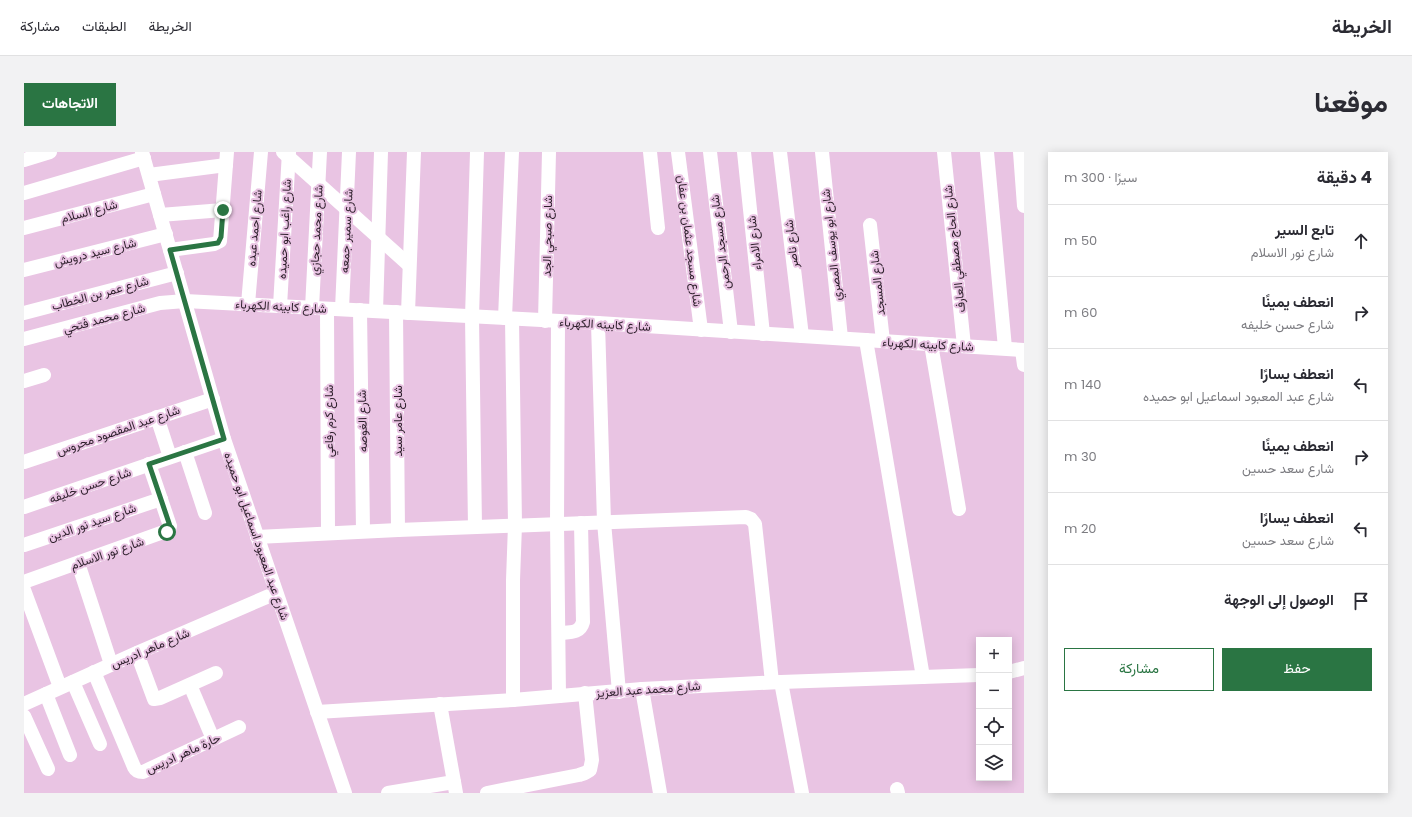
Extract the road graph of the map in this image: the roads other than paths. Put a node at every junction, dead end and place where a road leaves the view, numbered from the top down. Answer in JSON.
{"nodes":[{"id":1,"x":50,"y":152,"type":"edge"},
{"id":2,"x":261,"y":152,"type":"edge"},
{"id":3,"x":320,"y":152,"type":"edge"},
{"id":4,"x":349,"y":152,"type":"edge"},
{"id":5,"x":381,"y":152,"type":"edge"},
{"id":6,"x":414,"y":152,"type":"edge"},
{"id":7,"x":477,"y":152,"type":"edge"},
{"id":8,"x":512,"y":152,"type":"edge"},
{"id":9,"x":549,"y":152,"type":"edge"},
{"id":10,"x":650,"y":152,"type":"edge"},
{"id":11,"x":678,"y":152,"type":"edge"},
{"id":12,"x":710,"y":152,"type":"edge"},
{"id":13,"x":744,"y":152,"type":"edge"},
{"id":14,"x":780,"y":152,"type":"edge"},
{"id":15,"x":822,"y":152,"type":"edge"},
{"id":16,"x":944,"y":152,"type":"edge"},
{"id":17,"x":987,"y":152,"type":"edge"},
{"id":18,"x":1020,"y":152,"type":"edge"},
{"id":19,"x":287,"y":154,"type":"edge"},
{"id":20,"x":143,"y":155,"type":"edge"},
{"id":21,"x":227,"y":159,"type":"edge"},
{"id":22,"x":24,"y":160,"type":"edge"},
{"id":23,"x":149,"y":175,"type":"junction"},
{"id":24,"x":319,"y":184,"type":"junction"},
{"id":25,"x":24,"y":193,"type":"edge"},
{"id":26,"x":154,"y":194,"type":"junction"},
{"id":27,"x":1024,"y":206,"type":"edge"},
{"id":28,"x":347,"y":209,"type":"junction"},
{"id":29,"x":223,"y":210,"type":"junction"},
{"id":30,"x":160,"y":215,"type":"junction"},
{"id":31,"x":870,"y":225,"type":"dead end"},
{"id":32,"x":24,"y":228,"type":"edge"},
{"id":33,"x":658,"y":228,"type":"dead end"},
{"id":34,"x":166,"y":234,"type":"junction"},
{"id":35,"x":378,"y":237,"type":"junction"},
{"id":36,"x":170,"y":250,"type":"junction"},
{"id":37,"x":409,"y":265,"type":"junction"},
{"id":38,"x":24,"y":270,"type":"edge"},
{"id":39,"x":177,"y":273,"type":"junction"},
{"id":40,"x":185,"y":301,"type":"junction"},
{"id":41,"x":248,"y":304,"type":"junction"},
{"id":42,"x":280,"y":306,"type":"junction"},
{"id":43,"x":312,"y":308,"type":"junction"},
{"id":44,"x":327,"y":309,"type":"junction"},
{"id":45,"x":342,"y":309,"type":"junction"},
{"id":46,"x":360,"y":310,"type":"junction"},
{"id":47,"x":376,"y":311,"type":"junction"},
{"id":48,"x":24,"y":313,"type":"edge"},
{"id":49,"x":402,"y":313,"type":"junction"},
{"id":50,"x":472,"y":317,"type":"junction"},
{"id":51,"x":509,"y":318,"type":"junction"},
{"id":52,"x":552,"y":321,"type":"junction"},
{"id":53,"x":598,"y":324,"type":"junction"},
{"id":54,"x":701,"y":330,"type":"junction"},
{"id":55,"x":731,"y":332,"type":"junction"},
{"id":56,"x":764,"y":334,"type":"junction"},
{"id":57,"x":802,"y":336,"type":"junction"},
{"id":58,"x":841,"y":338,"type":"junction"},
{"id":59,"x":24,"y":339,"type":"edge"},
{"id":60,"x":866,"y":340,"type":"junction"},
{"id":61,"x":883,"y":341,"type":"junction"},
{"id":62,"x":931,"y":344,"type":"junction"},
{"id":63,"x":964,"y":346,"type":"junction"},
{"id":64,"x":1005,"y":348,"type":"junction"},
{"id":65,"x":1023,"y":350,"type":"edge"},
{"id":66,"x":1024,"y":365,"type":"edge"},
{"id":67,"x":44,"y":374,"type":"dead end"},
{"id":68,"x":24,"y":381,"type":"edge"},
{"id":69,"x":213,"y":399,"type":"junction"},
{"id":70,"x":157,"y":417,"type":"junction"},
{"id":71,"x":224,"y":439,"type":"junction"},
{"id":72,"x":185,"y":452,"type":"junction"},
{"id":73,"x":170,"y":458,"type":"junction"},
{"id":74,"x":24,"y":462,"type":"edge"},
{"id":75,"x":149,"y":464,"type":"junction"},
{"id":76,"x":161,"y":499,"type":"junction"},
{"id":77,"x":24,"y":507,"type":"edge"},
{"id":78,"x":959,"y":509,"type":"dead end"},
{"id":79,"x":205,"y":513,"type":"dead end"},
{"id":80,"x":604,"y":522,"type":"junction"},
{"id":81,"x":581,"y":523,"type":"junction"},
{"id":82,"x":557,"y":524,"type":"junction"},
{"id":83,"x":515,"y":525,"type":"junction"},
{"id":84,"x":475,"y":527,"type":"junction"},
{"id":85,"x":398,"y":530,"type":"junction"},
{"id":86,"x":363,"y":531,"type":"junction"},
{"id":87,"x":328,"y":533,"type":"junction"},
{"id":88,"x":257,"y":537,"type":"junction"},
{"id":89,"x":24,"y":545,"type":"edge"},
{"id":90,"x":78,"y":563,"type":"junction"},
{"id":91,"x":24,"y":582,"type":"edge"},
{"id":92,"x":24,"y":590,"type":"edge"},
{"id":93,"x":276,"y":593,"type":"junction"},
{"id":94,"x":559,"y":633,"type":"junction"},
{"id":95,"x":137,"y":653,"type":"junction"},
{"id":96,"x":111,"y":664,"type":"junction"},
{"id":97,"x":1024,"y":668,"type":"edge"},
{"id":98,"x":1012,"y":671,"type":"edge"},
{"id":99,"x":94,"y":672,"type":"junction"},
{"id":100,"x":216,"y":673,"type":"dead end"},
{"id":101,"x":976,"y":675,"type":"edge"},
{"id":102,"x":923,"y":677,"type":"junction"},
{"id":103,"x":776,"y":682,"type":"junction"},
{"id":104,"x":66,"y":684,"type":"junction"},
{"id":105,"x":190,"y":685,"type":"junction"},
{"id":106,"x":642,"y":689,"type":"junction"},
{"id":107,"x":619,"y":692,"type":"junction"},
{"id":108,"x":585,"y":693,"type":"junction"},
{"id":109,"x":46,"y":694,"type":"junction"},
{"id":110,"x":559,"y":696,"type":"junction"},
{"id":111,"x":513,"y":700,"type":"junction"},
{"id":112,"x":24,"y":704,"type":"edge"},
{"id":113,"x":440,"y":704,"type":"junction"},
{"id":114,"x":317,"y":712,"type":"junction"},
{"id":115,"x":24,"y":716,"type":"edge"},
{"id":116,"x":239,"y":727,"type":"dead end"},
{"id":117,"x":213,"y":739,"type":"junction"},
{"id":118,"x":100,"y":744,"type":"dead end"},
{"id":119,"x":70,"y":755,"type":"dead end"},
{"id":120,"x":48,"y":769,"type":"dead end"},
{"id":121,"x":455,"y":788,"type":"edge"},
{"id":122,"x":345,"y":793,"type":"edge"},
{"id":123,"x":388,"y":793,"type":"edge"},
{"id":124,"x":487,"y":793,"type":"edge"},
{"id":125,"x":660,"y":793,"type":"edge"},
{"id":126,"x":802,"y":793,"type":"edge"}],
"edges":[{"from":1,"to":22,"type":"street"},
{"from":2,"to":41,"type":"street","name":"شارع احمد عبده"},
{"from":3,"to":24,"type":"street","name":"شارع محمد حجازي"},
{"from":4,"to":28,"type":"street","name":"شارع سمير جمعه"},
{"from":5,"to":35,"type":"street"},
{"from":6,"to":37,"type":"street","name":"شارع عامر سيد"},
{"from":7,"to":50,"type":"street"},
{"from":8,"to":51,"type":"street"},
{"from":9,"to":52,"type":"street","name":"شارع صبحي الجد"},
{"from":10,"to":33,"type":"street"},
{"from":11,"to":54,"type":"street","name":"شارع مسجد عثمان بن عفان"},
{"from":12,"to":55,"type":"street","name":"شارع مسجد الرحمن"},
{"from":13,"to":56,"type":"street","name":"شارع الامراء"},
{"from":14,"to":57,"type":"street","name":"شارع ناصر"},
{"from":15,"to":58,"type":"street","name":"شارع ابو يوسف المصري"},
{"from":16,"to":63,"type":"street","name":"شارع الحاج مصطفي العارف"},
{"from":17,"to":64,"type":"street"},
{"from":18,"to":27,"type":"street"},
{"from":19,"to":24,"type":"street"},
{"from":19,"to":42,"type":"street","name":"شارع راغب ابو حميده"},
{"from":20,"to":23,"type":"street","name":"شارع عبد المعبود اسماعيل ابو حميده"},
{"from":20,"to":25,"type":"street"},
{"from":21,"to":23,"type":"street"},
{"from":21,"to":29,"type":"street"},
{"from":23,"to":26,"type":"street","name":"شارع عبد المعبود اسماعيل ابو حميده"},
{"from":24,"to":28,"type":"street"},
{"from":24,"to":43,"type":"street","name":"شارع محمد حجازي"},
{"from":26,"to":30,"type":"street","name":"شارع عبد المعبود اسماعيل ابو حميده"},
{"from":26,"to":32,"type":"street","name":"شارع السلام"},
{"from":28,"to":35,"type":"street"},
{"from":28,"to":45,"type":"street","name":"شارع سمير جمعه"},
{"from":29,"to":30,"type":"street"},
{"from":29,"to":36,"type":"street"},
{"from":30,"to":34,"type":"street","name":"شارع عبد المعبود اسماعيل ابو حميده"},
{"from":31,"to":61,"type":"street","name":"شارع المسجد"},
{"from":34,"to":36,"type":"street","name":"شارع عبد المعبود اسماعيل ابو حميده"},
{"from":34,"to":38,"type":"street","name":"شارع سيد درويش"},
{"from":35,"to":37,"type":"street"},
{"from":35,"to":47,"type":"street"},
{"from":36,"to":39,"type":"street","name":"شارع عبد المعبود اسماعيل ابو حميده"},
{"from":37,"to":49,"type":"street","name":"شارع عامر سيد"},
{"from":39,"to":40,"type":"street","name":"شارع عبد المعبود اسماعيل ابو حميده"},
{"from":39,"to":48,"type":"street","name":"شارع عمر بن الخطاب"},
{"from":40,"to":41,"type":"street","name":"شارع كابينه الكهرباء"},
{"from":40,"to":59,"type":"street","name":"شارع محمد فتحي"},
{"from":40,"to":69,"type":"street","name":"شارع عبد المعبود اسماعيل ابو حميده"},
{"from":41,"to":42,"type":"street","name":"شارع كابينه الكهرباء"},
{"from":42,"to":43,"type":"street","name":"شارع كابينه الكهرباء"},
{"from":43,"to":44,"type":"street","name":"شارع كابينه الكهرباء"},
{"from":44,"to":45,"type":"street","name":"شارع كابينه الكهرباء"},
{"from":44,"to":87,"type":"street","name":"شارع كرم رفاعي"},
{"from":45,"to":46,"type":"street","name":"شارع كابينه الكهرباء"},
{"from":46,"to":47,"type":"street","name":"شارع كابينه الكهرباء"},
{"from":46,"to":86,"type":"street","name":"شارع الغوصه"},
{"from":47,"to":49,"type":"street","name":"شارع كابينه الكهرباء"},
{"from":49,"to":50,"type":"street","name":"شارع كابينه الكهرباء"},
{"from":49,"to":85,"type":"street","name":"شارع عامر سيد"},
{"from":50,"to":51,"type":"street","name":"شارع كابينه الكهرباء"},
{"from":50,"to":84,"type":"street"},
{"from":51,"to":52,"type":"street","name":"شارع كابينه الكهرباء"},
{"from":51,"to":83,"type":"street"},
{"from":52,"to":53,"type":"street","name":"شارع كابينه الكهرباء"},
{"from":52,"to":82,"type":"street","name":"شارع صبحي الجد"},
{"from":53,"to":54,"type":"street","name":"شارع كابينه الكهرباء"},
{"from":53,"to":80,"type":"street"},
{"from":54,"to":55,"type":"street","name":"شارع كابينه الكهرباء"},
{"from":55,"to":56,"type":"street","name":"شارع كابينه الكهرباء"},
{"from":56,"to":57,"type":"street","name":"شارع كابينه الكهرباء"},
{"from":57,"to":58,"type":"street","name":"شارع كابينه الكهرباء"},
{"from":58,"to":60,"type":"street","name":"شارع كابينه الكهرباء"},
{"from":60,"to":61,"type":"street","name":"شارع كابينه الكهرباء"},
{"from":60,"to":102,"type":"street"},
{"from":61,"to":62,"type":"street","name":"شارع كابينه الكهرباء"},
{"from":62,"to":63,"type":"street","name":"شارع كابينه الكهرباء"},
{"from":62,"to":78,"type":"street"},
{"from":63,"to":64,"type":"street","name":"شارع كابينه الكهرباء"},
{"from":64,"to":65,"type":"street","name":"شارع كابينه الكهرباء"},
{"from":65,"to":66,"type":"street"},
{"from":67,"to":68,"type":"street"},
{"from":69,"to":70,"type":"street","name":"شارع عبد المقصود محروس"},
{"from":69,"to":71,"type":"street","name":"شارع عبد المعبود اسماعيل ابو حميده"},
{"from":70,"to":73,"type":"street"},
{"from":70,"to":74,"type":"street","name":"شارع عبد المقصود محروس"},
{"from":71,"to":72,"type":"street","name":"شارع حسن خليفه"},
{"from":71,"to":88,"type":"street","name":"شارع عبد المعبود اسماعيل ابو حميده"},
{"from":72,"to":73,"type":"street","name":"شارع حسن خليفه"},
{"from":72,"to":79,"type":"street"},
{"from":73,"to":75,"type":"street","name":"شارع حسن خليفه"},
{"from":75,"to":76,"type":"street","name":"شارع نور الاسلام"},
{"from":75,"to":77,"type":"street","name":"شارع حسن خليفه"},
{"from":76,"to":89,"type":"street","name":"شارع سيد نور الدين"},
{"from":76,"to":90,"type":"street","name":"شارع نور الاسلام"},
{"from":80,"to":81,"type":"street"},
{"from":80,"to":103,"type":"street"},
{"from":80,"to":107,"type":"street"},
{"from":81,"to":82,"type":"street"},
{"from":81,"to":94,"type":"street"},
{"from":82,"to":83,"type":"street"},
{"from":82,"to":94,"type":"street","name":"شارع صبحي الجد"},
{"from":83,"to":84,"type":"street"},
{"from":83,"to":111,"type":"street"},
{"from":84,"to":85,"type":"street"},
{"from":85,"to":86,"type":"street"},
{"from":86,"to":87,"type":"street"},
{"from":87,"to":88,"type":"street"},
{"from":88,"to":93,"type":"street","name":"شارع عبد المعبود اسماعيل ابو حميده"},
{"from":90,"to":91,"type":"street","name":"شارع نور الاسلام"},
{"from":90,"to":96,"type":"street"},
{"from":92,"to":104,"type":"street"},
{"from":93,"to":95,"type":"street","name":"شارع ماهر ادريس"},
{"from":93,"to":114,"type":"street","name":"شارع عبد المعبود اسماعيل ابو حميده"},
{"from":94,"to":110,"type":"street","name":"شارع صبحي الجد"},
{"from":95,"to":96,"type":"street","name":"شارع ماهر ادريس"},
{"from":95,"to":105,"type":"street"},
{"from":96,"to":99,"type":"street","name":"شارع ماهر ادريس"},
{"from":97,"to":98,"type":"street"},
{"from":99,"to":104,"type":"street","name":"شارع ماهر ادريس"},
{"from":99,"to":117,"type":"street","name":"حارة ماهر ادريس"},
{"from":100,"to":105,"type":"street"},
{"from":101,"to":102,"type":"street","name":"شارع محمد عبد العزيز"},
{"from":102,"to":103,"type":"street","name":"شارع محمد عبد العزيز"},
{"from":103,"to":106,"type":"street","name":"شارع محمد عبد العزيز"},
{"from":103,"to":126,"type":"street"},
{"from":104,"to":109,"type":"street","name":"شارع ماهر ادريس"},
{"from":104,"to":118,"type":"street"},
{"from":105,"to":117,"type":"street"},
{"from":106,"to":107,"type":"street","name":"شارع محمد عبد العزيز"},
{"from":106,"to":125,"type":"street"},
{"from":107,"to":108,"type":"street","name":"شارع محمد عبد العزيز"},
{"from":108,"to":110,"type":"street","name":"شارع محمد عبد العزيز"},
{"from":108,"to":124,"type":"street"},
{"from":109,"to":112,"type":"street","name":"شارع ماهر ادريس"},
{"from":109,"to":119,"type":"street"},
{"from":110,"to":111,"type":"street","name":"شارع محمد عبد العزيز"},
{"from":111,"to":113,"type":"street","name":"شارع محمد عبد العزيز"},
{"from":113,"to":114,"type":"street","name":"شارع محمد عبد العزيز"},
{"from":113,"to":121,"type":"street"},
{"from":114,"to":122,"type":"street","name":"شارع عبد المعبود اسماعيل ابو حميده"},
{"from":115,"to":120,"type":"street"},
{"from":116,"to":117,"type":"street","name":"حارة ماهر ادريس"},
{"from":121,"to":123,"type":"street"}]}
